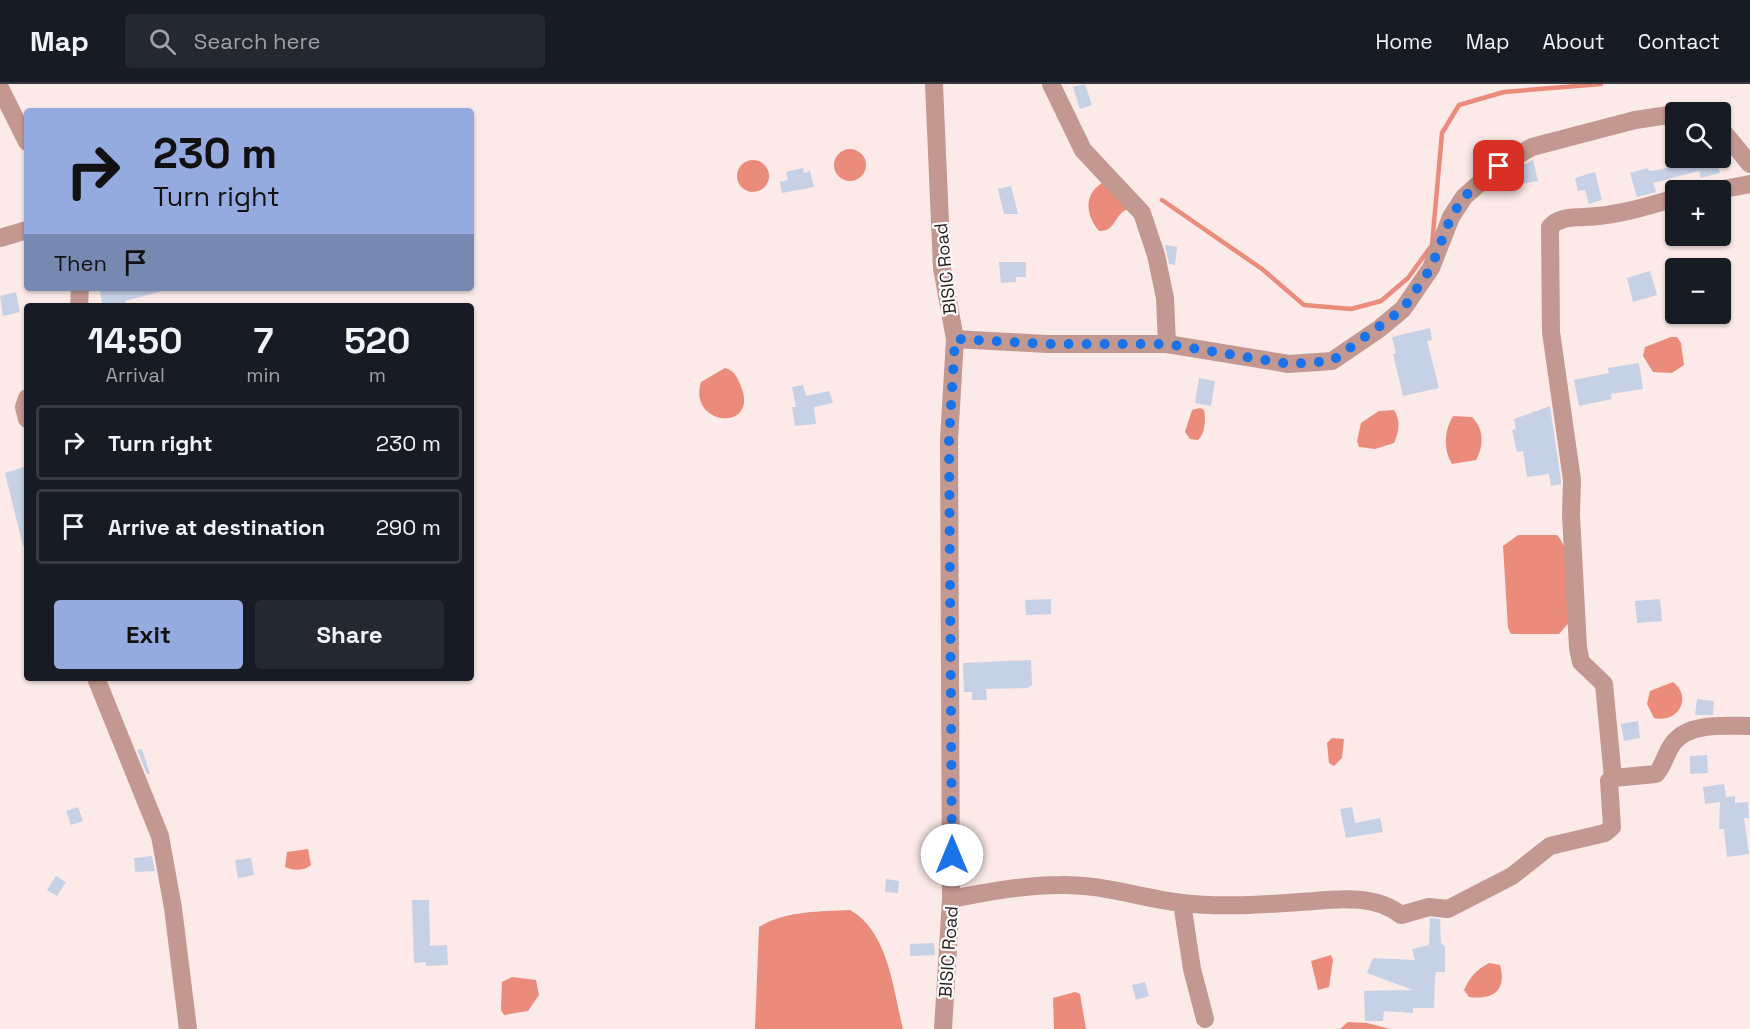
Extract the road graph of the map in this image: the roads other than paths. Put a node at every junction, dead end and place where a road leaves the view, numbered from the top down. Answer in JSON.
{"nodes":[{"id":1,"x":934,"y":84,"type":"edge"},
{"id":2,"x":1051,"y":84,"type":"edge"},
{"id":3,"x":0,"y":88,"type":"edge"},
{"id":4,"x":1665,"y":116,"type":"edge"},
{"id":5,"x":24,"y":136,"type":"edge"},
{"id":6,"x":1731,"y":141,"type":"edge"},
{"id":7,"x":1750,"y":164,"type":"edge"},
{"id":8,"x":1750,"y":184,"type":"edge"},
{"id":9,"x":1731,"y":188,"type":"edge"},
{"id":10,"x":1665,"y":201,"type":"edge"},
{"id":11,"x":24,"y":231,"type":"edge"},
{"id":12,"x":0,"y":238,"type":"edge"},
{"id":13,"x":955,"y":339,"type":"junction"},
{"id":14,"x":1167,"y":344,"type":"junction"},
{"id":15,"x":97,"y":681,"type":"edge"},
{"id":16,"x":1750,"y":726,"type":"edge"},
{"id":17,"x":1613,"y":778,"type":"junction"},
{"id":18,"x":951,"y":899,"type":"junction"},
{"id":19,"x":1182,"y":903,"type":"junction"},
{"id":20,"x":1205,"y":1019,"type":"dead end"},
{"id":21,"x":188,"y":1029,"type":"edge"},
{"id":22,"x":943,"y":1029,"type":"edge"}],
"edges":[{"from":1,"to":13,"type":"street","name":"BISIC Road"},
{"from":2,"to":14,"type":"street"},
{"from":3,"to":5,"type":"street"},
{"from":4,"to":14,"type":"street"},
{"from":6,"to":7,"type":"street"},
{"from":8,"to":9,"type":"street"},
{"from":10,"to":17,"type":"street"},
{"from":11,"to":12,"type":"street"},
{"from":13,"to":14,"type":"street"},
{"from":13,"to":18,"type":"street","name":"BISIC Road"},
{"from":15,"to":21,"type":"street"},
{"from":16,"to":17,"type":"street"},
{"from":17,"to":19,"type":"street"},
{"from":18,"to":19,"type":"street"},
{"from":18,"to":22,"type":"street","name":"BISIC Road"},
{"from":19,"to":20,"type":"street"}]}
